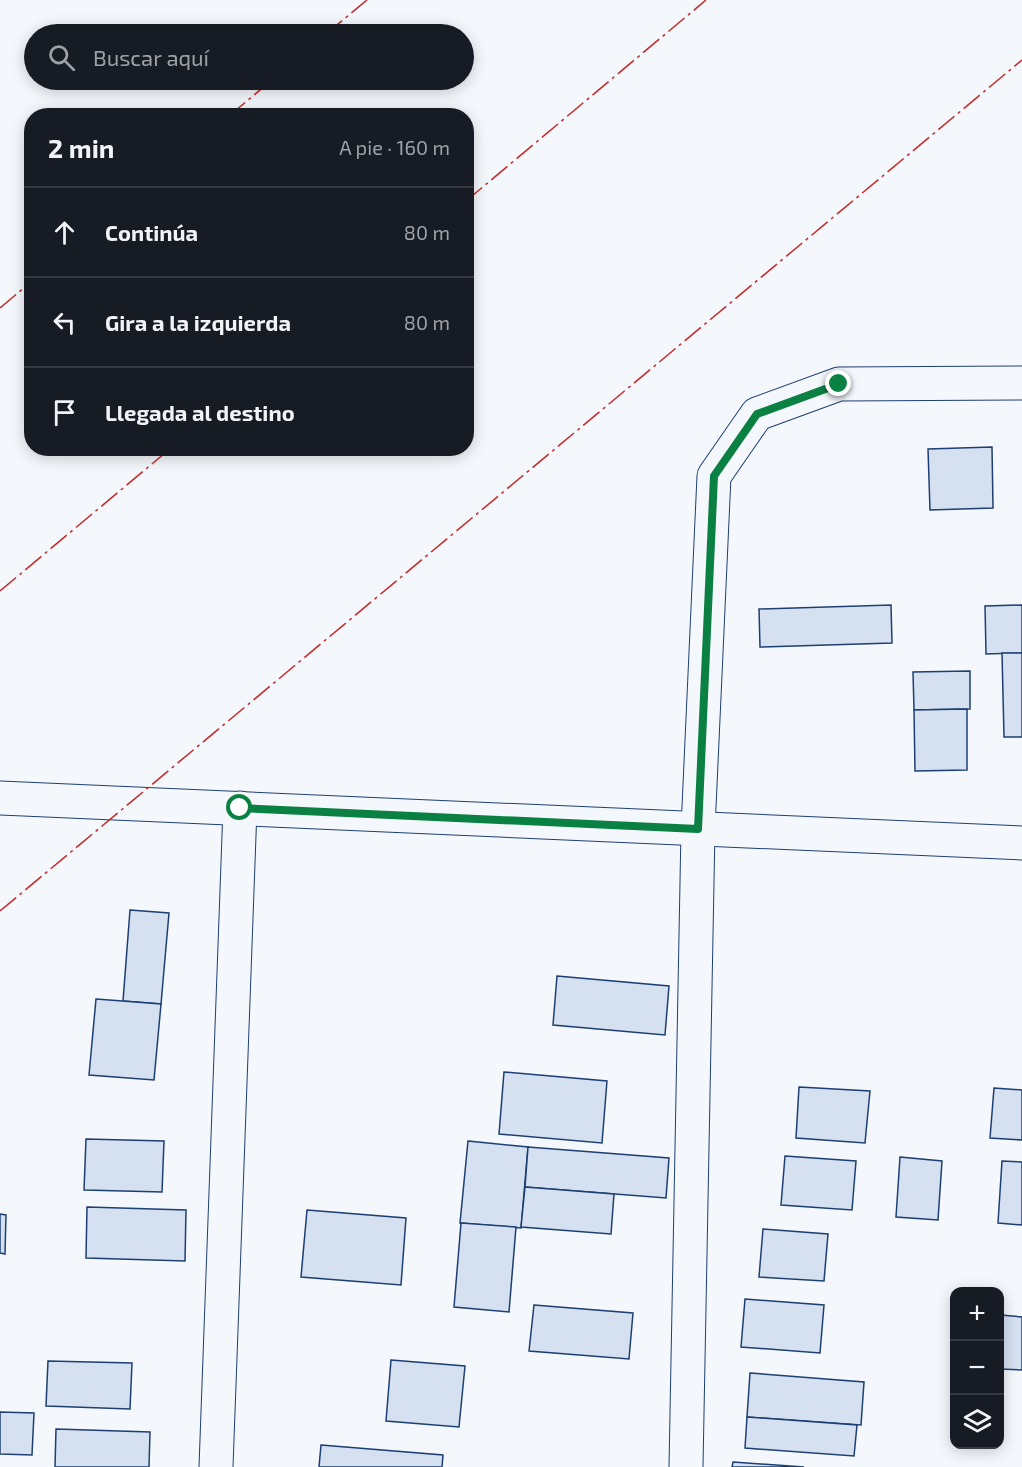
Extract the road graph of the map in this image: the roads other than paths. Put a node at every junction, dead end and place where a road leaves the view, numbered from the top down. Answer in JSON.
{"nodes":[{"id":1,"x":1022,"y":383,"type":"edge"},
{"id":2,"x":0,"y":798,"type":"edge"},
{"id":3,"x":240,"y":808,"type":"junction"},
{"id":4,"x":698,"y":829,"type":"junction"},
{"id":5,"x":1022,"y":843,"type":"edge"},
{"id":6,"x":216,"y":1467,"type":"edge"},
{"id":7,"x":686,"y":1467,"type":"edge"}],
"edges":[{"from":1,"to":4,"type":"street"},
{"from":2,"to":3,"type":"street"},
{"from":3,"to":4,"type":"street"},
{"from":3,"to":6,"type":"street"},
{"from":4,"to":5,"type":"street"},
{"from":4,"to":7,"type":"street"}]}
